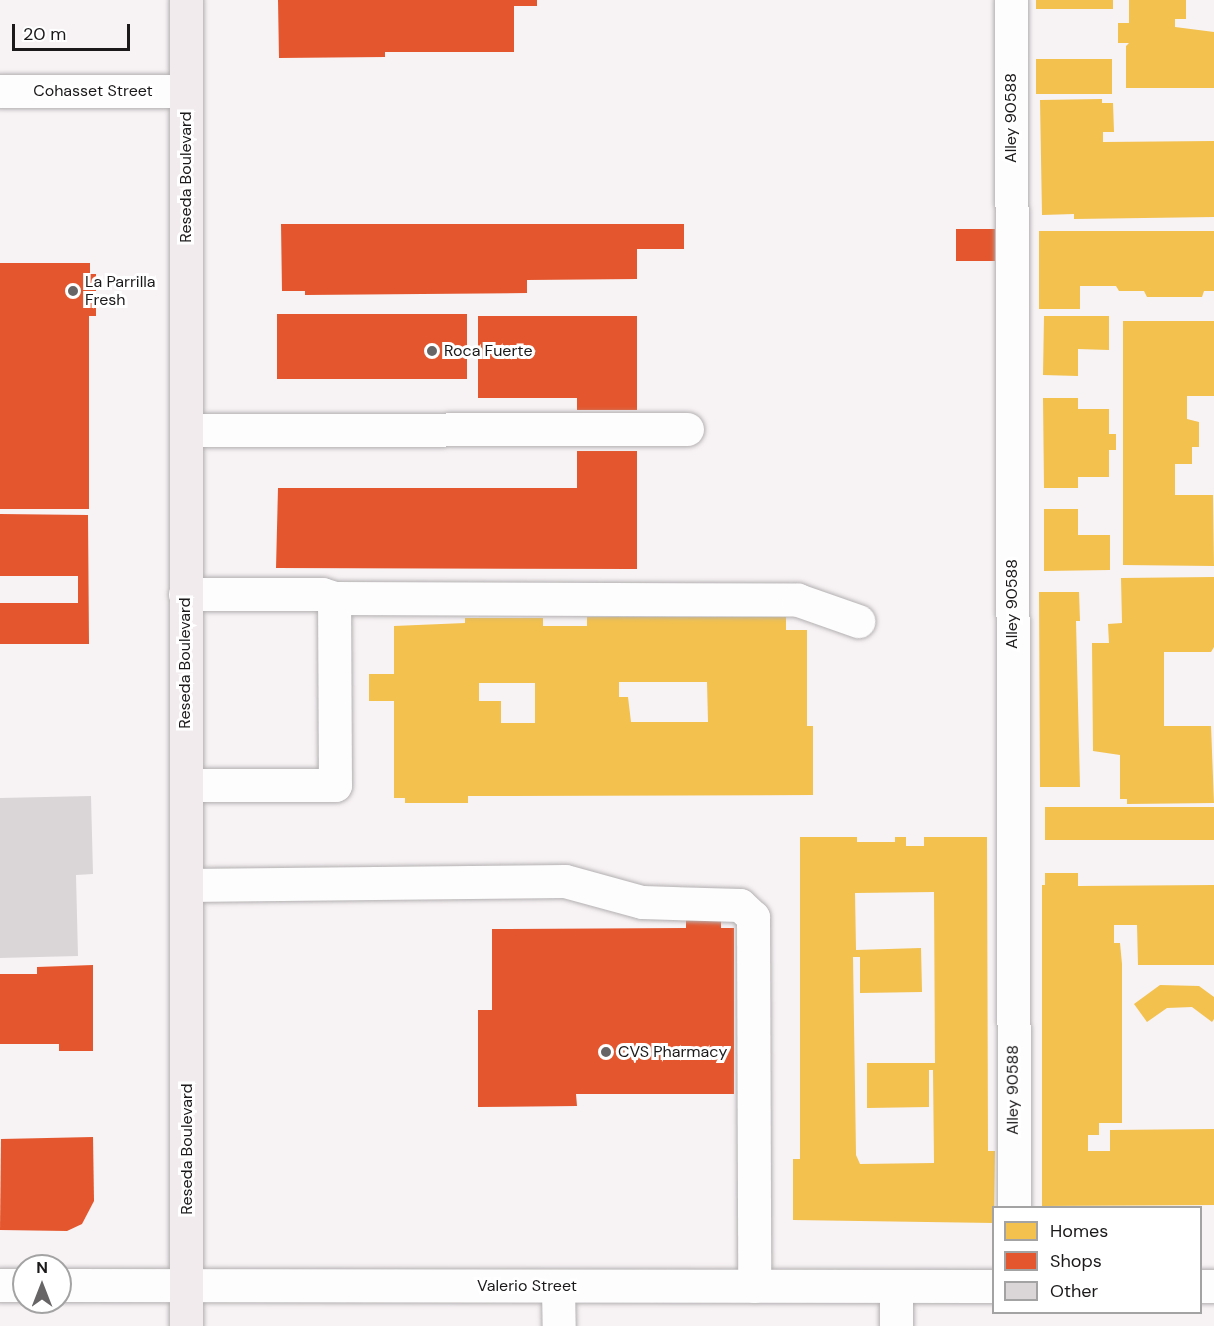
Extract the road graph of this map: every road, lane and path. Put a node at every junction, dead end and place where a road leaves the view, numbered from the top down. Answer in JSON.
{"nodes":[{"id":1,"x":186,"y":0,"type":"edge"},
{"id":2,"x":1011,"y":0,"type":"edge"},
{"id":3,"x":0,"y":91,"type":"edge"},
{"id":4,"x":186,"y":91,"type":"junction"},
{"id":5,"x":687,"y":429,"type":"dead end"},
{"id":6,"x":186,"y":430,"type":"junction"},
{"id":7,"x":185,"y":594,"type":"junction"},
{"id":8,"x":334,"y":598,"type":"junction"},
{"id":9,"x":858,"y":621,"type":"dead end"},
{"id":10,"x":186,"y":785,"type":"junction"},
{"id":11,"x":186,"y":885,"type":"junction"},
{"id":12,"x":1014,"y":1206,"type":"edge"},
{"id":13,"x":186,"y":1284,"type":"junction"},
{"id":14,"x":72,"y":1285,"type":"edge"},
{"id":15,"x":754,"y":1286,"type":"junction"},
{"id":16,"x":992,"y":1286,"type":"edge"},
{"id":17,"x":558,"y":1287,"type":"junction"},
{"id":18,"x":896,"y":1287,"type":"junction"},
{"id":19,"x":186,"y":1326,"type":"edge"},
{"id":20,"x":558,"y":1326,"type":"edge"},
{"id":21,"x":896,"y":1326,"type":"edge"}],
"edges":[{"from":1,"to":4,"type":"main road","name":"Reseda Boulevard"},
{"from":2,"to":12,"type":"street","name":"Alley 90588"},
{"from":3,"to":4,"type":"street","name":"Cohasset Street"},
{"from":4,"to":6,"type":"main road","name":"Reseda Boulevard"},
{"from":5,"to":6,"type":"street"},
{"from":6,"to":7,"type":"main road","name":"Reseda Boulevard"},
{"from":7,"to":8,"type":"street"},
{"from":7,"to":10,"type":"main road","name":"Reseda Boulevard"},
{"from":8,"to":9,"type":"street"},
{"from":8,"to":10,"type":"street"},
{"from":10,"to":11,"type":"main road","name":"Reseda Boulevard"},
{"from":11,"to":13,"type":"main road","name":"Reseda Boulevard"},
{"from":11,"to":15,"type":"street"},
{"from":13,"to":14,"type":"street","name":"Valerio Street"},
{"from":13,"to":17,"type":"street","name":"Valerio Street"},
{"from":13,"to":19,"type":"main road","name":"Reseda Boulevard"},
{"from":15,"to":17,"type":"street","name":"Valerio Street"},
{"from":15,"to":18,"type":"street","name":"Valerio Street"},
{"from":16,"to":18,"type":"street","name":"Valerio Street"},
{"from":17,"to":20,"type":"street"},
{"from":18,"to":21,"type":"street"}]}
